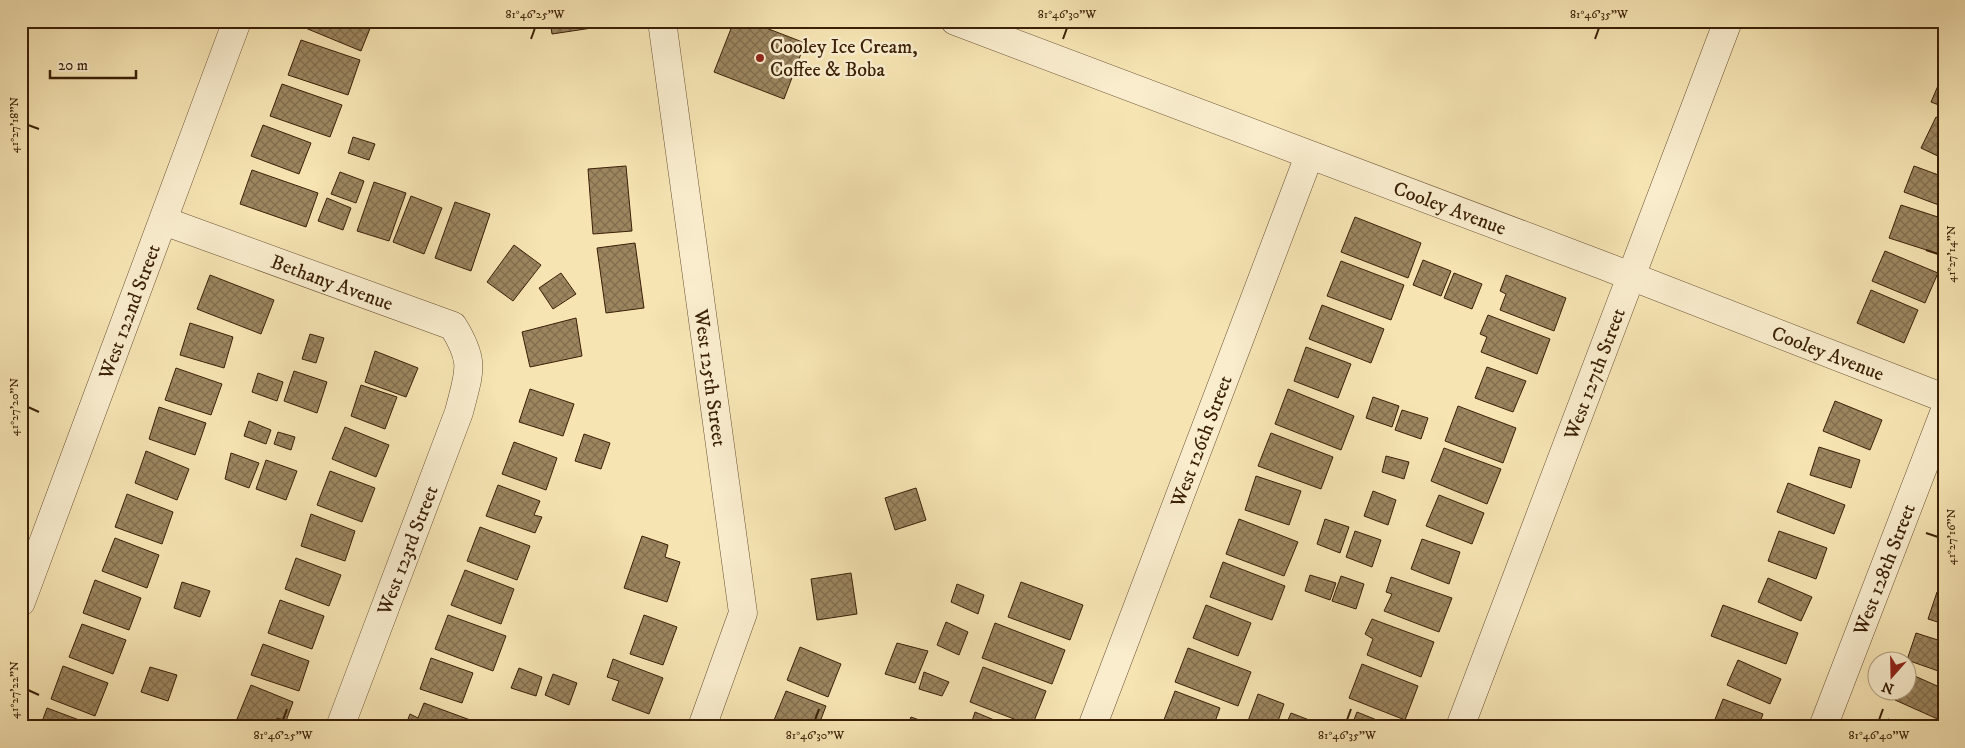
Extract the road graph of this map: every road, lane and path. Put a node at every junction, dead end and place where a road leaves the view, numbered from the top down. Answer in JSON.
{"nodes":[{"id":1,"x":237,"y":21,"type":"edge"},
{"id":2,"x":662,"y":21,"type":"edge"},
{"id":3,"x":955,"y":21,"type":"edge"},
{"id":4,"x":1728,"y":21,"type":"edge"},
{"id":5,"x":1016,"y":31,"type":"edge"},
{"id":6,"x":1309,"y":156,"type":"junction"},
{"id":7,"x":164,"y":221,"type":"junction"},
{"id":8,"x":1631,"y":276,"type":"junction"},
{"id":9,"x":469,"y":371,"type":"joint"},
{"id":10,"x":1944,"y":398,"type":"edge"},
{"id":11,"x":1944,"y":413,"type":"edge"},
{"id":12,"x":21,"y":602,"type":"edge"},
{"id":13,"x":340,"y":727,"type":"edge"},
{"id":14,"x":702,"y":727,"type":"edge"},
{"id":15,"x":1092,"y":727,"type":"edge"},
{"id":16,"x":1460,"y":727,"type":"edge"},
{"id":17,"x":1823,"y":727,"type":"edge"}],
"edges":[{"from":1,"to":7,"type":"street","name":"West 122nd Street"},
{"from":2,"to":14,"type":"street","name":"West 125th Street"},
{"from":3,"to":5,"type":"street","name":"Cooley Avenue"},
{"from":4,"to":8,"type":"street","name":"West 127th Street"},
{"from":5,"to":6,"type":"street","name":"Cooley Avenue"},
{"from":6,"to":8,"type":"street","name":"Cooley Avenue"},
{"from":6,"to":15,"type":"street","name":"West 126th Street"},
{"from":7,"to":9,"type":"street","name":"Bethany Avenue"},
{"from":7,"to":12,"type":"street","name":"West 122nd Street"},
{"from":8,"to":10,"type":"street","name":"Cooley Avenue"},
{"from":8,"to":16,"type":"street","name":"West 127th Street"},
{"from":9,"to":13,"type":"street","name":"West 123rd Street"},
{"from":11,"to":17,"type":"street","name":"West 128th Street"}]}
